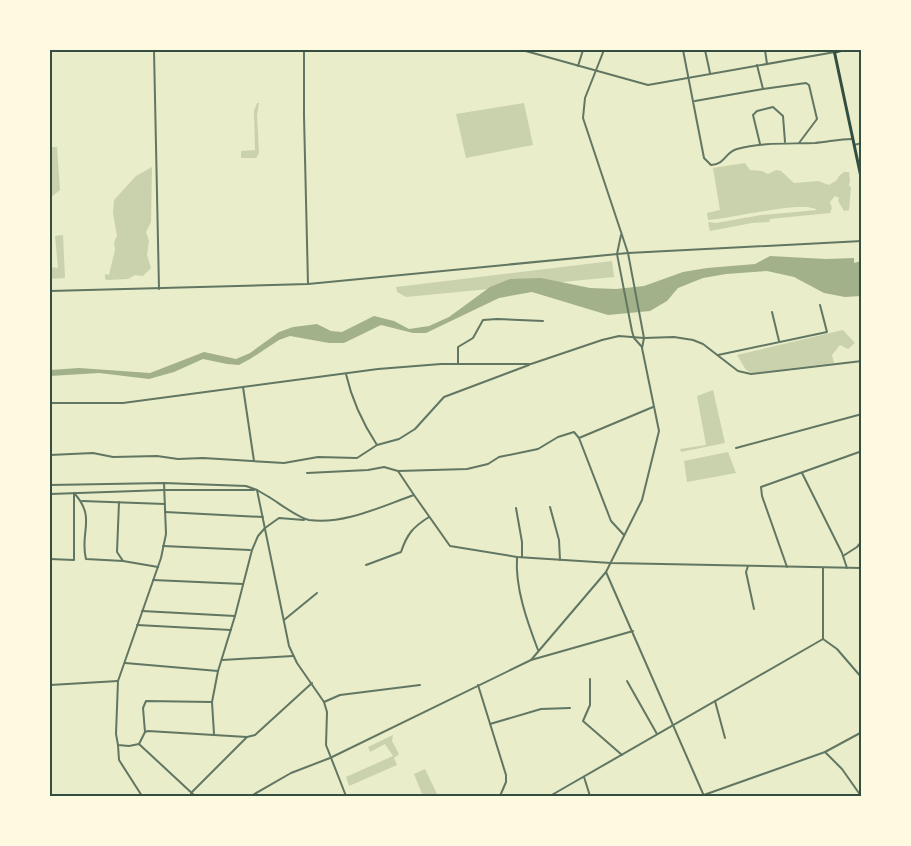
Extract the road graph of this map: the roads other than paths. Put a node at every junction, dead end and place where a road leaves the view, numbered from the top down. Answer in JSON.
{"nodes":[{"id":1,"x":154,"y":50,"type":"edge"},
{"id":2,"x":304,"y":50,"type":"edge"},
{"id":3,"x":522,"y":50,"type":"edge"},
{"id":4,"x":583,"y":50,"type":"edge"},
{"id":5,"x":604,"y":50,"type":"edge"},
{"id":6,"x":683,"y":50,"type":"edge"},
{"id":7,"x":705,"y":50,"type":"edge"},
{"id":8,"x":765,"y":50,"type":"edge"},
{"id":9,"x":843,"y":50,"type":"edge"},
{"id":10,"x":834,"y":51,"type":"edge"},
{"id":11,"x":767,"y":64,"type":"junction"},
{"id":12,"x":578,"y":66,"type":"junction"},
{"id":13,"x":757,"y":66,"type":"junction"},
{"id":14,"x":596,"y":71,"type":"junction"},
{"id":15,"x":710,"y":74,"type":"junction"},
{"id":16,"x":689,"y":77,"type":"junction"},
{"id":17,"x":763,"y":89,"type":"junction"},
{"id":18,"x":694,"y":101,"type":"junction"},
{"id":19,"x":852,"y":139,"type":"junction"},
{"id":20,"x":785,"y":142,"type":"junction"},
{"id":21,"x":799,"y":143,"type":"junction"},
{"id":22,"x":861,"y":143,"type":"edge"},
{"id":23,"x":760,"y":145,"type":"junction"},
{"id":24,"x":854,"y":145,"type":"junction"},
{"id":25,"x":861,"y":182,"type":"edge"},
{"id":26,"x":621,"y":232,"type":"junction"},
{"id":27,"x":861,"y":241,"type":"edge"},
{"id":28,"x":628,"y":253,"type":"junction"},
{"id":29,"x":617,"y":254,"type":"junction"},
{"id":30,"x":308,"y":284,"type":"junction"},
{"id":31,"x":159,"y":289,"type":"junction"},
{"id":32,"x":50,"y":291,"type":"edge"},
{"id":33,"x":820,"y":305,"type":"dead end"},
{"id":34,"x":771,"y":312,"type":"dead end"},
{"id":35,"x":543,"y":321,"type":"dead end"},
{"id":36,"x":634,"y":338,"type":"junction"},
{"id":37,"x":644,"y":338,"type":"junction"},
{"id":38,"x":780,"y":342,"type":"junction"},
{"id":39,"x":642,"y":348,"type":"junction"},
{"id":40,"x":718,"y":355,"type":"junction"},
{"id":41,"x":861,"y":361,"type":"edge"},
{"id":42,"x":458,"y":364,"type":"junction"},
{"id":43,"x":531,"y":364,"type":"junction"},
{"id":44,"x":346,"y":374,"type":"junction"},
{"id":45,"x":243,"y":387,"type":"junction"},
{"id":46,"x":50,"y":403,"type":"edge"},
{"id":47,"x":655,"y":406,"type":"junction"},
{"id":48,"x":861,"y":414,"type":"edge"},
{"id":49,"x":579,"y":438,"type":"junction"},
{"id":50,"x":377,"y":445,"type":"junction"},
{"id":51,"x":736,"y":448,"type":"dead end"},
{"id":52,"x":861,"y":451,"type":"edge"},
{"id":53,"x":50,"y":455,"type":"edge"},
{"id":54,"x":254,"y":461,"type":"junction"},
{"id":55,"x":398,"y":471,"type":"junction"},
{"id":56,"x":307,"y":473,"type":"dead end"},
{"id":57,"x":802,"y":473,"type":"junction"},
{"id":58,"x":164,"y":483,"type":"junction"},
{"id":59,"x":50,"y":485,"type":"edge"},
{"id":60,"x":164,"y":490,"type":"junction"},
{"id":61,"x":257,"y":490,"type":"junction"},
{"id":62,"x":74,"y":493,"type":"junction"},
{"id":63,"x":50,"y":494,"type":"edge"},
{"id":64,"x":414,"y":495,"type":"junction"},
{"id":65,"x":82,"y":501,"type":"junction"},
{"id":66,"x":119,"y":502,"type":"junction"},
{"id":67,"x":165,"y":504,"type":"junction"},
{"id":68,"x":550,"y":507,"type":"dead end"},
{"id":69,"x":516,"y":508,"type":"dead end"},
{"id":70,"x":165,"y":512,"type":"junction"},
{"id":71,"x":263,"y":517,"type":"junction"},
{"id":72,"x":430,"y":517,"type":"junction"},
{"id":73,"x":307,"y":520,"type":"junction"},
{"id":74,"x":265,"y":528,"type":"junction"},
{"id":75,"x":625,"y":536,"type":"junction"},
{"id":76,"x":861,"y":541,"type":"edge"},
{"id":77,"x":163,"y":546,"type":"junction"},
{"id":78,"x":252,"y":550,"type":"junction"},
{"id":79,"x":843,"y":556,"type":"junction"},
{"id":80,"x":517,"y":557,"type":"junction"},
{"id":81,"x":522,"y":557,"type":"junction"},
{"id":82,"x":50,"y":559,"type":"edge"},
{"id":83,"x":560,"y":560,"type":"junction"},
{"id":84,"x":123,"y":561,"type":"junction"},
{"id":85,"x":611,"y":563,"type":"junction"},
{"id":86,"x":366,"y":565,"type":"dead end"},
{"id":87,"x":748,"y":566,"type":"junction"},
{"id":88,"x":158,"y":567,"type":"junction"},
{"id":89,"x":787,"y":567,"type":"junction"},
{"id":90,"x":823,"y":568,"type":"junction"},
{"id":91,"x":847,"y":568,"type":"junction"},
{"id":92,"x":861,"y":568,"type":"edge"},
{"id":93,"x":606,"y":572,"type":"junction"},
{"id":94,"x":153,"y":580,"type":"junction"},
{"id":95,"x":244,"y":584,"type":"junction"},
{"id":96,"x":317,"y":593,"type":"dead end"},
{"id":97,"x":754,"y":609,"type":"dead end"},
{"id":98,"x":142,"y":611,"type":"junction"},
{"id":99,"x":235,"y":616,"type":"junction"},
{"id":100,"x":284,"y":620,"type":"junction"},
{"id":101,"x":137,"y":625,"type":"junction"},
{"id":102,"x":231,"y":630,"type":"junction"},
{"id":103,"x":633,"y":631,"type":"junction"},
{"id":104,"x":823,"y":639,"type":"junction"},
{"id":105,"x":538,"y":651,"type":"junction"},
{"id":106,"x":293,"y":656,"type":"junction"},
{"id":107,"x":222,"y":660,"type":"junction"},
{"id":108,"x":531,"y":660,"type":"junction"},
{"id":109,"x":125,"y":663,"type":"junction"},
{"id":110,"x":218,"y":671,"type":"junction"},
{"id":111,"x":590,"y":678,"type":"dead end"},
{"id":112,"x":861,"y":678,"type":"edge"},
{"id":113,"x":118,"y":681,"type":"junction"},
{"id":114,"x":627,"y":681,"type":"dead end"},
{"id":115,"x":312,"y":683,"type":"junction"},
{"id":116,"x":420,"y":684,"type":"dead end"},
{"id":117,"x":50,"y":685,"type":"edge"},
{"id":118,"x":478,"y":686,"type":"junction"},
{"id":119,"x":715,"y":700,"type":"junction"},
{"id":120,"x":212,"y":702,"type":"junction"},
{"id":121,"x":324,"y":702,"type":"junction"},
{"id":122,"x":570,"y":708,"type":"dead end"},
{"id":123,"x":490,"y":724,"type":"junction"},
{"id":124,"x":673,"y":725,"type":"junction"},
{"id":125,"x":145,"y":732,"type":"junction"},
{"id":126,"x":861,"y":732,"type":"edge"},
{"id":127,"x":657,"y":734,"type":"junction"},
{"id":128,"x":214,"y":735,"type":"junction"},
{"id":129,"x":247,"y":737,"type":"junction"},
{"id":130,"x":725,"y":738,"type":"dead end"},
{"id":131,"x":139,"y":744,"type":"junction"},
{"id":132,"x":118,"y":745,"type":"junction"},
{"id":133,"x":825,"y":752,"type":"junction"},
{"id":134,"x":622,"y":754,"type":"junction"},
{"id":135,"x":330,"y":758,"type":"junction"},
{"id":136,"x":584,"y":777,"type":"junction"},
{"id":137,"x":191,"y":793,"type":"junction"},
{"id":138,"x":142,"y":796,"type":"edge"},
{"id":139,"x":195,"y":796,"type":"edge"},
{"id":140,"x":251,"y":796,"type":"edge"},
{"id":141,"x":346,"y":796,"type":"edge"},
{"id":142,"x":500,"y":796,"type":"edge"},
{"id":143,"x":550,"y":796,"type":"edge"},
{"id":144,"x":590,"y":796,"type":"edge"},
{"id":145,"x":703,"y":796,"type":"edge"},
{"id":146,"x":861,"y":796,"type":"edge"}],
"edges":[{"from":1,"to":31,"type":"street"},
{"from":2,"to":30,"type":"street"},
{"from":3,"to":12,"type":"street"},
{"from":4,"to":12,"type":"street"},
{"from":5,"to":14,"type":"street"},
{"from":6,"to":16,"type":"street"},
{"from":7,"to":15,"type":"street"},
{"from":8,"to":11,"type":"street"},
{"from":9,"to":10,"type":"main road"},
{"from":10,"to":11,"type":"street"},
{"from":10,"to":19,"type":"main road"},
{"from":11,"to":13,"type":"street"},
{"from":12,"to":14,"type":"street"},
{"from":13,"to":15,"type":"street"},
{"from":13,"to":17,"type":"street"},
{"from":14,"to":16,"type":"street"},
{"from":14,"to":26,"type":"street"},
{"from":15,"to":16,"type":"street"},
{"from":16,"to":18,"type":"street"},
{"from":17,"to":18,"type":"street"},
{"from":17,"to":21,"type":"street"},
{"from":18,"to":23,"type":"street"},
{"from":19,"to":21,"type":"street"},
{"from":19,"to":24,"type":"main road"},
{"from":20,"to":21,"type":"street"},
{"from":20,"to":23,"type":"street"},
{"from":20,"to":23,"type":"street"},
{"from":22,"to":24,"type":"street"},
{"from":24,"to":25,"type":"main road"},
{"from":26,"to":28,"type":"street"},
{"from":26,"to":29,"type":"street"},
{"from":27,"to":28,"type":"street"},
{"from":28,"to":29,"type":"street"},
{"from":28,"to":37,"type":"street"},
{"from":29,"to":30,"type":"street"},
{"from":29,"to":36,"type":"street"},
{"from":30,"to":31,"type":"street"},
{"from":31,"to":32,"type":"street"},
{"from":33,"to":38,"type":"street"},
{"from":34,"to":38,"type":"street"},
{"from":35,"to":42,"type":"street"},
{"from":36,"to":37,"type":"street"},
{"from":36,"to":39,"type":"street"},
{"from":36,"to":43,"type":"street"},
{"from":37,"to":39,"type":"street"},
{"from":37,"to":40,"type":"street"},
{"from":38,"to":40,"type":"street"},
{"from":39,"to":47,"type":"street"},
{"from":40,"to":41,"type":"street"},
{"from":42,"to":43,"type":"street"},
{"from":42,"to":44,"type":"street"},
{"from":43,"to":50,"type":"street"},
{"from":44,"to":45,"type":"street"},
{"from":44,"to":50,"type":"street"},
{"from":45,"to":46,"type":"street"},
{"from":45,"to":54,"type":"street"},
{"from":47,"to":49,"type":"street"},
{"from":47,"to":75,"type":"street"},
{"from":48,"to":51,"type":"street"},
{"from":49,"to":55,"type":"street"},
{"from":49,"to":75,"type":"street"},
{"from":50,"to":54,"type":"street"},
{"from":52,"to":57,"type":"street"},
{"from":53,"to":54,"type":"street"},
{"from":55,"to":56,"type":"street"},
{"from":55,"to":64,"type":"street"},
{"from":57,"to":79,"type":"street"},
{"from":57,"to":89,"type":"street"},
{"from":58,"to":59,"type":"street"},
{"from":58,"to":60,"type":"street"},
{"from":58,"to":61,"type":"street"},
{"from":60,"to":61,"type":"street"},
{"from":60,"to":62,"type":"street"},
{"from":60,"to":67,"type":"street"},
{"from":61,"to":71,"type":"street"},
{"from":61,"to":73,"type":"street"},
{"from":62,"to":63,"type":"street"},
{"from":62,"to":65,"type":"street"},
{"from":62,"to":82,"type":"street"},
{"from":64,"to":72,"type":"street"},
{"from":64,"to":73,"type":"street"},
{"from":65,"to":66,"type":"street"},
{"from":65,"to":84,"type":"street"},
{"from":66,"to":67,"type":"street"},
{"from":66,"to":84,"type":"street"},
{"from":67,"to":70,"type":"street"},
{"from":68,"to":83,"type":"street"},
{"from":69,"to":81,"type":"street"},
{"from":70,"to":71,"type":"street"},
{"from":70,"to":77,"type":"street"},
{"from":71,"to":74,"type":"street"},
{"from":72,"to":80,"type":"street"},
{"from":72,"to":86,"type":"street"},
{"from":73,"to":74,"type":"street"},
{"from":74,"to":78,"type":"street"},
{"from":74,"to":100,"type":"street"},
{"from":75,"to":85,"type":"street"},
{"from":76,"to":79,"type":"street"},
{"from":77,"to":78,"type":"street"},
{"from":77,"to":88,"type":"street"},
{"from":78,"to":95,"type":"street"},
{"from":79,"to":91,"type":"street"},
{"from":80,"to":81,"type":"street"},
{"from":80,"to":105,"type":"street"},
{"from":81,"to":83,"type":"street"},
{"from":83,"to":85,"type":"street"},
{"from":84,"to":88,"type":"street"},
{"from":85,"to":87,"type":"street"},
{"from":85,"to":93,"type":"street"},
{"from":87,"to":89,"type":"street"},
{"from":87,"to":97,"type":"street"},
{"from":88,"to":94,"type":"street"},
{"from":89,"to":90,"type":"street"},
{"from":90,"to":91,"type":"street"},
{"from":90,"to":104,"type":"street"},
{"from":91,"to":92,"type":"street"},
{"from":93,"to":103,"type":"street"},
{"from":93,"to":105,"type":"street"},
{"from":94,"to":95,"type":"street"},
{"from":94,"to":98,"type":"street"},
{"from":95,"to":99,"type":"street"},
{"from":96,"to":100,"type":"street"},
{"from":98,"to":99,"type":"street"},
{"from":98,"to":101,"type":"street"},
{"from":99,"to":102,"type":"street"},
{"from":100,"to":106,"type":"street"},
{"from":101,"to":102,"type":"street"},
{"from":101,"to":109,"type":"street"},
{"from":102,"to":107,"type":"street"},
{"from":103,"to":108,"type":"street"},
{"from":103,"to":124,"type":"street"},
{"from":104,"to":112,"type":"street"},
{"from":104,"to":119,"type":"street"},
{"from":105,"to":108,"type":"street"},
{"from":106,"to":107,"type":"street"},
{"from":106,"to":115,"type":"street"},
{"from":107,"to":110,"type":"street"},
{"from":108,"to":118,"type":"street"},
{"from":109,"to":110,"type":"street"},
{"from":109,"to":113,"type":"street"},
{"from":110,"to":120,"type":"street"},
{"from":111,"to":134,"type":"street"},
{"from":113,"to":117,"type":"street"},
{"from":113,"to":132,"type":"street"},
{"from":114,"to":127,"type":"street"},
{"from":115,"to":121,"type":"street"},
{"from":115,"to":129,"type":"street"},
{"from":116,"to":121,"type":"street"},
{"from":118,"to":123,"type":"street"},
{"from":118,"to":135,"type":"street"},
{"from":119,"to":124,"type":"street"},
{"from":119,"to":130,"type":"street"},
{"from":120,"to":125,"type":"street"},
{"from":120,"to":128,"type":"street"},
{"from":121,"to":135,"type":"street"},
{"from":122,"to":123,"type":"street"},
{"from":123,"to":142,"type":"street"},
{"from":124,"to":127,"type":"street"},
{"from":124,"to":145,"type":"street"},
{"from":125,"to":128,"type":"street"},
{"from":125,"to":131,"type":"street"},
{"from":126,"to":133,"type":"street"},
{"from":127,"to":134,"type":"street"},
{"from":128,"to":129,"type":"street"},
{"from":129,"to":137,"type":"street"},
{"from":131,"to":132,"type":"street"},
{"from":131,"to":137,"type":"street"},
{"from":132,"to":138,"type":"street"},
{"from":133,"to":145,"type":"street"},
{"from":133,"to":146,"type":"street"},
{"from":134,"to":136,"type":"street"},
{"from":135,"to":140,"type":"street"},
{"from":135,"to":141,"type":"street"},
{"from":136,"to":143,"type":"street"},
{"from":136,"to":144,"type":"street"},
{"from":137,"to":139,"type":"street"}]}
